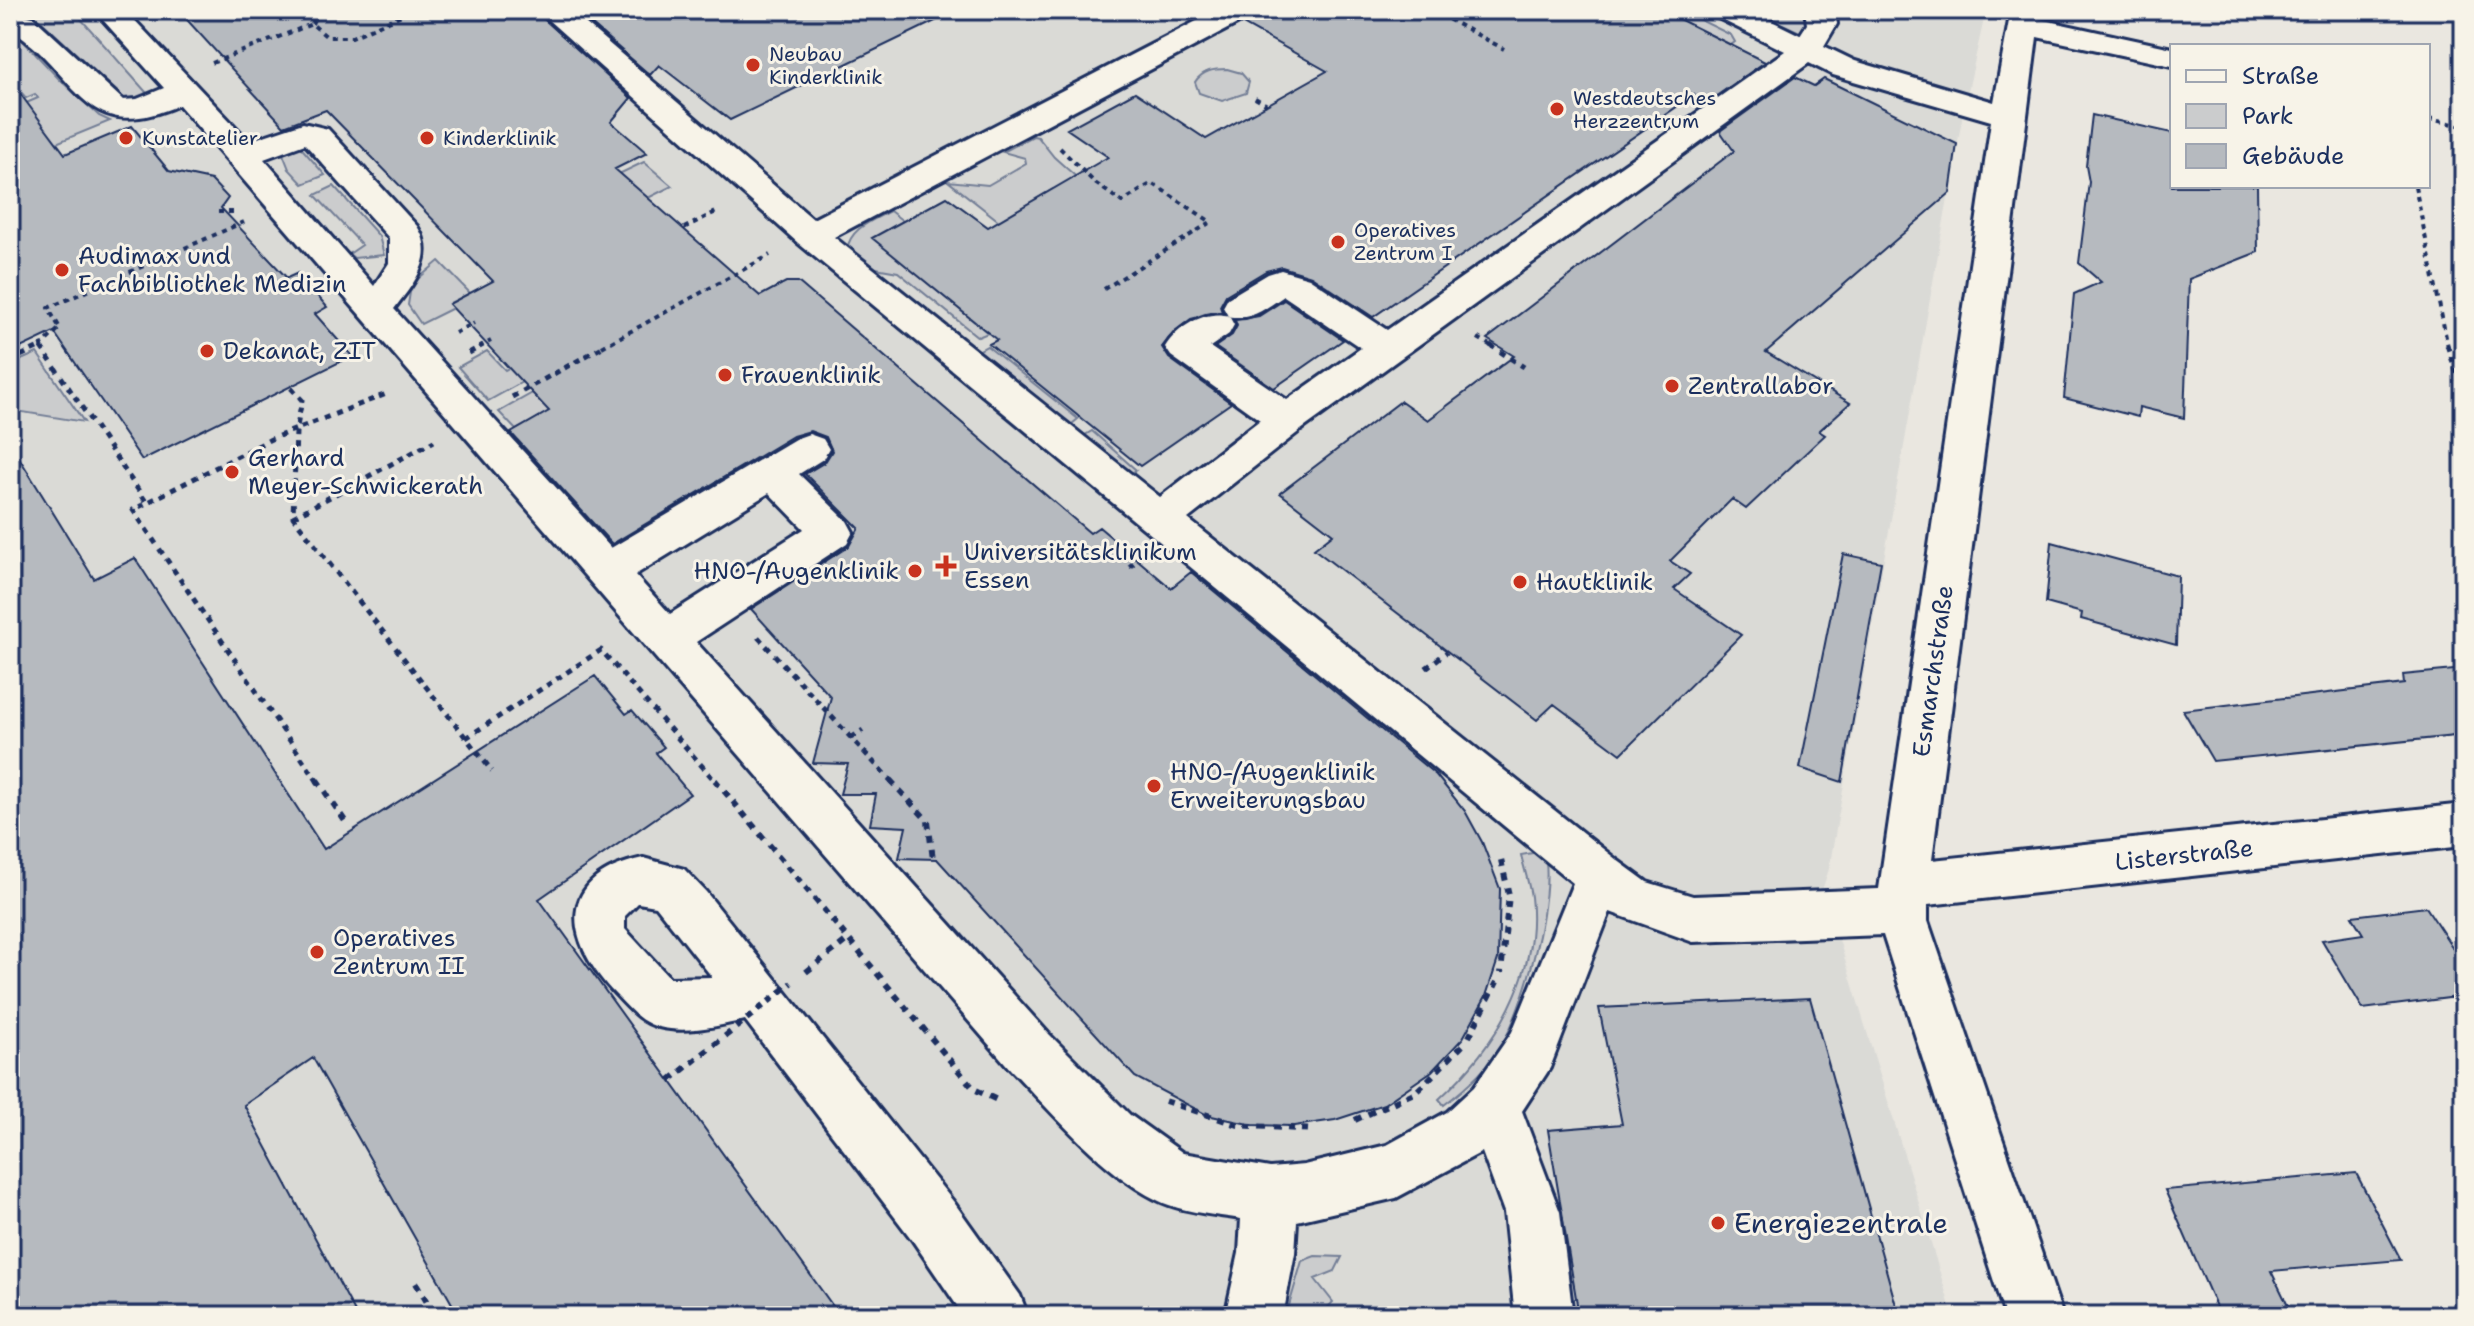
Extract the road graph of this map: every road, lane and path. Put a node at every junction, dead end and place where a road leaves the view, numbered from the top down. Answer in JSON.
{"nodes":[{"id":1,"x":109,"y":10,"type":"edge"},
{"id":2,"x":413,"y":10,"type":"edge"},
{"id":3,"x":552,"y":10,"type":"edge"},
{"id":4,"x":1241,"y":10,"type":"edge"},
{"id":5,"x":1431,"y":10,"type":"edge"},
{"id":6,"x":1690,"y":10,"type":"edge"},
{"id":7,"x":1725,"y":10,"type":"edge"},
{"id":8,"x":1820,"y":10,"type":"edge"},
{"id":9,"x":331,"y":12,"type":"dead end"},
{"id":10,"x":2024,"y":17,"type":"edge"},
{"id":11,"x":10,"y":21,"type":"edge"},
{"id":12,"x":312,"y":24,"type":"junction"},
{"id":13,"x":1504,"y":49,"type":"dead end"},
{"id":14,"x":1799,"y":55,"type":"junction"},
{"id":15,"x":2170,"y":56,"type":"edge"},
{"id":16,"x":192,"y":79,"type":"junction"},
{"id":17,"x":1255,"y":98,"type":"dead end"},
{"id":18,"x":1267,"y":105,"type":"dead end"},
{"id":19,"x":2008,"y":116,"type":"junction"},
{"id":20,"x":1031,"y":117,"type":"junction"},
{"id":21,"x":2430,"y":119,"type":"edge"},
{"id":22,"x":2464,"y":126,"type":"edge"},
{"id":23,"x":243,"y":155,"type":"junction"},
{"id":24,"x":2415,"y":188,"type":"edge"},
{"id":25,"x":709,"y":216,"type":"dead end"},
{"id":26,"x":252,"y":218,"type":"dead end"},
{"id":27,"x":684,"y":228,"type":"dead end"},
{"id":28,"x":810,"y":235,"type":"junction"},
{"id":29,"x":194,"y":244,"type":"junction"},
{"id":30,"x":199,"y":252,"type":"dead end"},
{"id":31,"x":1104,"y":289,"type":"dead end"},
{"id":32,"x":686,"y":301,"type":"dead end"},
{"id":33,"x":374,"y":310,"type":"junction"},
{"id":34,"x":1484,"y":341,"type":"dead end"},
{"id":35,"x":41,"y":347,"type":"junction"},
{"id":36,"x":1388,"y":348,"type":"junction"},
{"id":37,"x":10,"y":361,"type":"edge"},
{"id":38,"x":1524,"y":367,"type":"dead end"},
{"id":39,"x":291,"y":388,"type":"dead end"},
{"id":40,"x":395,"y":391,"type":"dead end"},
{"id":41,"x":2464,"y":394,"type":"edge"},
{"id":42,"x":472,"y":419,"type":"junction"},
{"id":43,"x":1287,"y":420,"type":"junction"},
{"id":44,"x":296,"y":432,"type":"junction"},
{"id":45,"x":809,"y":449,"type":"dead end"},
{"id":46,"x":772,"y":471,"type":"junction"},
{"id":47,"x":147,"y":503,"type":"junction"},
{"id":48,"x":293,"y":517,"type":"junction"},
{"id":49,"x":1160,"y":519,"type":"junction"},
{"id":50,"x":605,"y":572,"type":"junction"},
{"id":51,"x":724,"y":601,"type":"junction"},
{"id":52,"x":666,"y":639,"type":"junction"},
{"id":53,"x":1447,"y":652,"type":"dead end"},
{"id":54,"x":1414,"y":659,"type":"dead end"},
{"id":55,"x":1426,"y":668,"type":"junction"},
{"id":56,"x":1438,"y":677,"type":"dead end"},
{"id":57,"x":863,"y":730,"type":"dead end"},
{"id":58,"x":466,"y":738,"type":"junction"},
{"id":59,"x":851,"y":738,"type":"junction"},
{"id":60,"x":492,"y":771,"type":"dead end"},
{"id":61,"x":345,"y":821,"type":"dead end"},
{"id":62,"x":2464,"y":825,"type":"edge"},
{"id":63,"x":1498,"y":852,"type":"dead end"},
{"id":64,"x":936,"y":869,"type":"dead end"},
{"id":65,"x":1600,"y":876,"type":"junction"},
{"id":66,"x":1904,"y":898,"type":"junction"},
{"id":67,"x":846,"y":941,"type":"junction"},
{"id":68,"x":774,"y":988,"type":"junction"},
{"id":69,"x":670,"y":1080,"type":"dead end"},
{"id":70,"x":1157,"y":1097,"type":"dead end"},
{"id":71,"x":1005,"y":1104,"type":"dead end"},
{"id":72,"x":1493,"y":1106,"type":"junction"},
{"id":73,"x":1352,"y":1121,"type":"dead end"},
{"id":74,"x":1328,"y":1127,"type":"dead end"},
{"id":75,"x":1270,"y":1196,"type":"junction"},
{"id":76,"x":416,"y":1283,"type":"dead end"},
{"id":77,"x":435,"y":1316,"type":"edge"},
{"id":78,"x":999,"y":1316,"type":"edge"},
{"id":79,"x":1254,"y":1316,"type":"edge"},
{"id":80,"x":1544,"y":1316,"type":"edge"},
{"id":81,"x":2034,"y":1316,"type":"edge"}],
"edges":[{"from":1,"to":16,"type":"street"},
{"from":2,"to":12,"type":"path"},
{"from":3,"to":28,"type":"street","name":"Listerstraße"},
{"from":4,"to":20,"type":"street"},
{"from":5,"to":13,"type":"path"},
{"from":6,"to":14,"type":"street"},
{"from":7,"to":14,"type":"street"},
{"from":8,"to":14,"type":"street"},
{"from":9,"to":12,"type":"path"},
{"from":10,"to":15,"type":"street"},
{"from":10,"to":19,"type":"street","name":"Esmarchstraße"},
{"from":11,"to":16,"type":"street"},
{"from":12,"to":16,"type":"path"},
{"from":14,"to":19,"type":"street"},
{"from":14,"to":36,"type":"street"},
{"from":16,"to":23,"type":"street"},
{"from":17,"to":18,"type":"path"},
{"from":19,"to":66,"type":"street","name":"Esmarchstraße"},
{"from":20,"to":28,"type":"street"},
{"from":20,"to":31,"type":"path"},
{"from":21,"to":22,"type":"path"},
{"from":23,"to":33,"type":"street"},
{"from":23,"to":33,"type":"street"},
{"from":24,"to":41,"type":"path"},
{"from":25,"to":27,"type":"path"},
{"from":26,"to":29,"type":"path"},
{"from":28,"to":49,"type":"street","name":"Listerstraße"},
{"from":29,"to":30,"type":"path"},
{"from":29,"to":35,"type":"path"},
{"from":32,"to":42,"type":"path"},
{"from":33,"to":42,"type":"street"},
{"from":34,"to":38,"type":"path"},
{"from":35,"to":37,"type":"path"},
{"from":35,"to":47,"type":"path"},
{"from":36,"to":43,"type":"street"},
{"from":36,"to":43,"type":"street"},
{"from":39,"to":44,"type":"path"},
{"from":40,"to":44,"type":"path"},
{"from":42,"to":48,"type":"path"},
{"from":42,"to":50,"type":"street"},
{"from":43,"to":49,"type":"street"},
{"from":44,"to":47,"type":"path"},
{"from":44,"to":48,"type":"path"},
{"from":45,"to":46,"type":"street"},
{"from":46,"to":50,"type":"street"},
{"from":46,"to":51,"type":"street"},
{"from":47,"to":61,"type":"path"},
{"from":48,"to":58,"type":"path"},
{"from":49,"to":65,"type":"street","name":"Listerstraße"},
{"from":50,"to":52,"type":"street"},
{"from":51,"to":52,"type":"street"},
{"from":51,"to":59,"type":"path"},
{"from":52,"to":75,"type":"street"},
{"from":53,"to":55,"type":"path"},
{"from":54,"to":55,"type":"path"},
{"from":55,"to":56,"type":"path"},
{"from":57,"to":59,"type":"path"},
{"from":58,"to":60,"type":"path"},
{"from":58,"to":67,"type":"path"},
{"from":59,"to":64,"type":"path"},
{"from":62,"to":66,"type":"street","name":"Listerstraße"},
{"from":63,"to":73,"type":"path"},
{"from":65,"to":66,"type":"street","name":"Listerstraße"},
{"from":65,"to":72,"type":"street"},
{"from":66,"to":81,"type":"street","name":"Esmarchstraße"},
{"from":67,"to":68,"type":"path"},
{"from":67,"to":71,"type":"path"},
{"from":68,"to":69,"type":"path","bridge":true},
{"from":68,"to":78,"type":"street"},
{"from":70,"to":74,"type":"path"},
{"from":72,"to":75,"type":"street"},
{"from":72,"to":80,"type":"street"},
{"from":75,"to":79,"type":"street"},
{"from":76,"to":77,"type":"path"}]}
